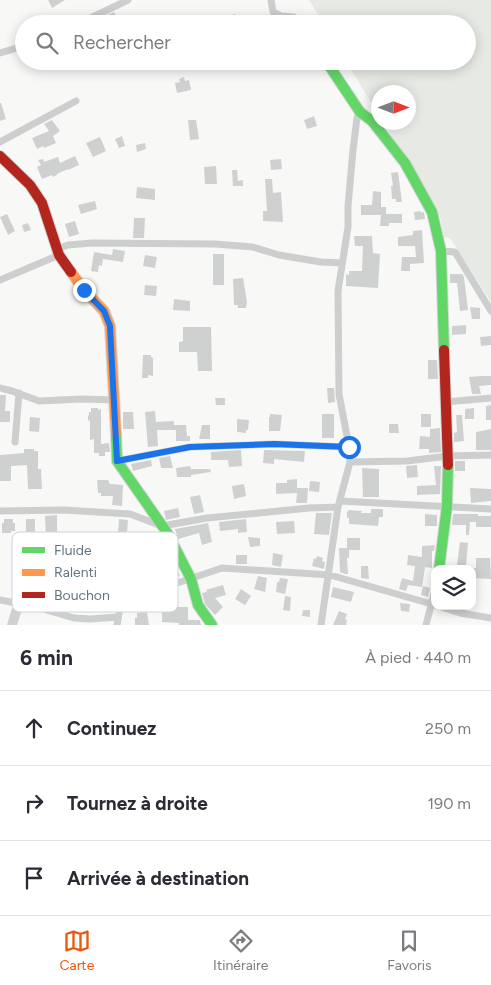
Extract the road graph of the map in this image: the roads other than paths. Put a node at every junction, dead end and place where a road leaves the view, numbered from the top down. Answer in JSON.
{"nodes":[{"id":1,"x":128,"y":0,"type":"edge"},
{"id":2,"x":271,"y":0,"type":"edge"},
{"id":3,"x":97,"y":15,"type":"edge"},
{"id":4,"x":279,"y":15,"type":"edge"},
{"id":5,"x":15,"y":49,"type":"edge"},
{"id":6,"x":0,"y":53,"type":"edge"},
{"id":7,"x":332,"y":70,"type":"edge"},
{"id":8,"x":76,"y":102,"type":"dead end"},
{"id":9,"x":360,"y":112,"type":"junction"},
{"id":10,"x":0,"y":142,"type":"edge"},
{"id":11,"x":0,"y":156,"type":"edge"},
{"id":12,"x":441,"y":250,"type":"junction"},
{"id":13,"x":58,"y":252,"type":"junction"},
{"id":14,"x":342,"y":262,"type":"junction"},
{"id":15,"x":0,"y":280,"type":"edge"},
{"id":16,"x":491,"y":311,"type":"edge"},
{"id":17,"x":0,"y":388,"type":"edge"},
{"id":18,"x":19,"y":393,"type":"junction"},
{"id":19,"x":491,"y":398,"type":"edge"},
{"id":20,"x":114,"y":400,"type":"junction"},
{"id":21,"x":444,"y":402,"type":"junction"},
{"id":22,"x":15,"y":442,"type":"dead end"},
{"id":23,"x":349,"y":447,"type":"junction"},
{"id":24,"x":491,"y":455,"type":"edge"},
{"id":25,"x":448,"y":456,"type":"junction"},
{"id":26,"x":117,"y":461,"type":"junction"},
{"id":27,"x":350,"y":462,"type":"junction"},
{"id":28,"x":339,"y":504,"type":"junction"},
{"id":29,"x":447,"y":506,"type":"junction"},
{"id":30,"x":491,"y":509,"type":"edge"},
{"id":31,"x":0,"y":511,"type":"edge"},
{"id":32,"x":162,"y":526,"type":"junction"},
{"id":33,"x":166,"y":532,"type":"edge"},
{"id":34,"x":178,"y":554,"type":"edge"},
{"id":35,"x":440,"y":565,"type":"edge"},
{"id":36,"x":330,"y":575,"type":"junction"},
{"id":37,"x":191,"y":579,"type":"junction"},
{"id":38,"x":178,"y":583,"type":"edge"},
{"id":39,"x":431,"y":604,"type":"edge"},
{"id":40,"x":433,"y":610,"type":"edge"},
{"id":41,"x":451,"y":610,"type":"edge"},
{"id":42,"x":53,"y":612,"type":"edge"},
{"id":43,"x":491,"y":618,"type":"edge"},
{"id":44,"x":118,"y":621,"type":"edge"},
{"id":45,"x":212,"y":625,"type":"edge"},
{"id":46,"x":321,"y":625,"type":"edge"},
{"id":47,"x":426,"y":625,"type":"edge"}],
"edges":[{"from":1,"to":3,"type":"street"},
{"from":2,"to":4,"type":"street"},
{"from":5,"to":6,"type":"street"},
{"from":7,"to":9,"type":"street"},
{"from":8,"to":10,"type":"street"},
{"from":9,"to":12,"type":"street"},
{"from":9,"to":14,"type":"street"},
{"from":11,"to":13,"type":"street"},
{"from":12,"to":16,"type":"street"},
{"from":12,"to":21,"type":"street"},
{"from":13,"to":14,"type":"street"},
{"from":13,"to":15,"type":"street"},
{"from":13,"to":20,"type":"street"},
{"from":14,"to":23,"type":"street"},
{"from":17,"to":18,"type":"street"},
{"from":18,"to":20,"type":"street"},
{"from":18,"to":22,"type":"street"},
{"from":19,"to":21,"type":"street"},
{"from":20,"to":26,"type":"street"},
{"from":21,"to":25,"type":"street"},
{"from":23,"to":26,"type":"street"},
{"from":23,"to":27,"type":"street"},
{"from":24,"to":25,"type":"street"},
{"from":25,"to":27,"type":"street"},
{"from":25,"to":29,"type":"street"},
{"from":26,"to":32,"type":"street"},
{"from":27,"to":28,"type":"street"},
{"from":28,"to":29,"type":"street"},
{"from":28,"to":32,"type":"street"},
{"from":28,"to":36,"type":"street"},
{"from":29,"to":30,"type":"street"},
{"from":29,"to":35,"type":"street"},
{"from":31,"to":32,"type":"street"},
{"from":32,"to":33,"type":"street"},
{"from":34,"to":37,"type":"street"},
{"from":36,"to":37,"type":"street"},
{"from":36,"to":39,"type":"street"},
{"from":36,"to":46,"type":"street"},
{"from":37,"to":38,"type":"street"},
{"from":37,"to":45,"type":"street"},
{"from":40,"to":47,"type":"street"},
{"from":41,"to":43,"type":"street"},
{"from":42,"to":44,"type":"street"}]}
